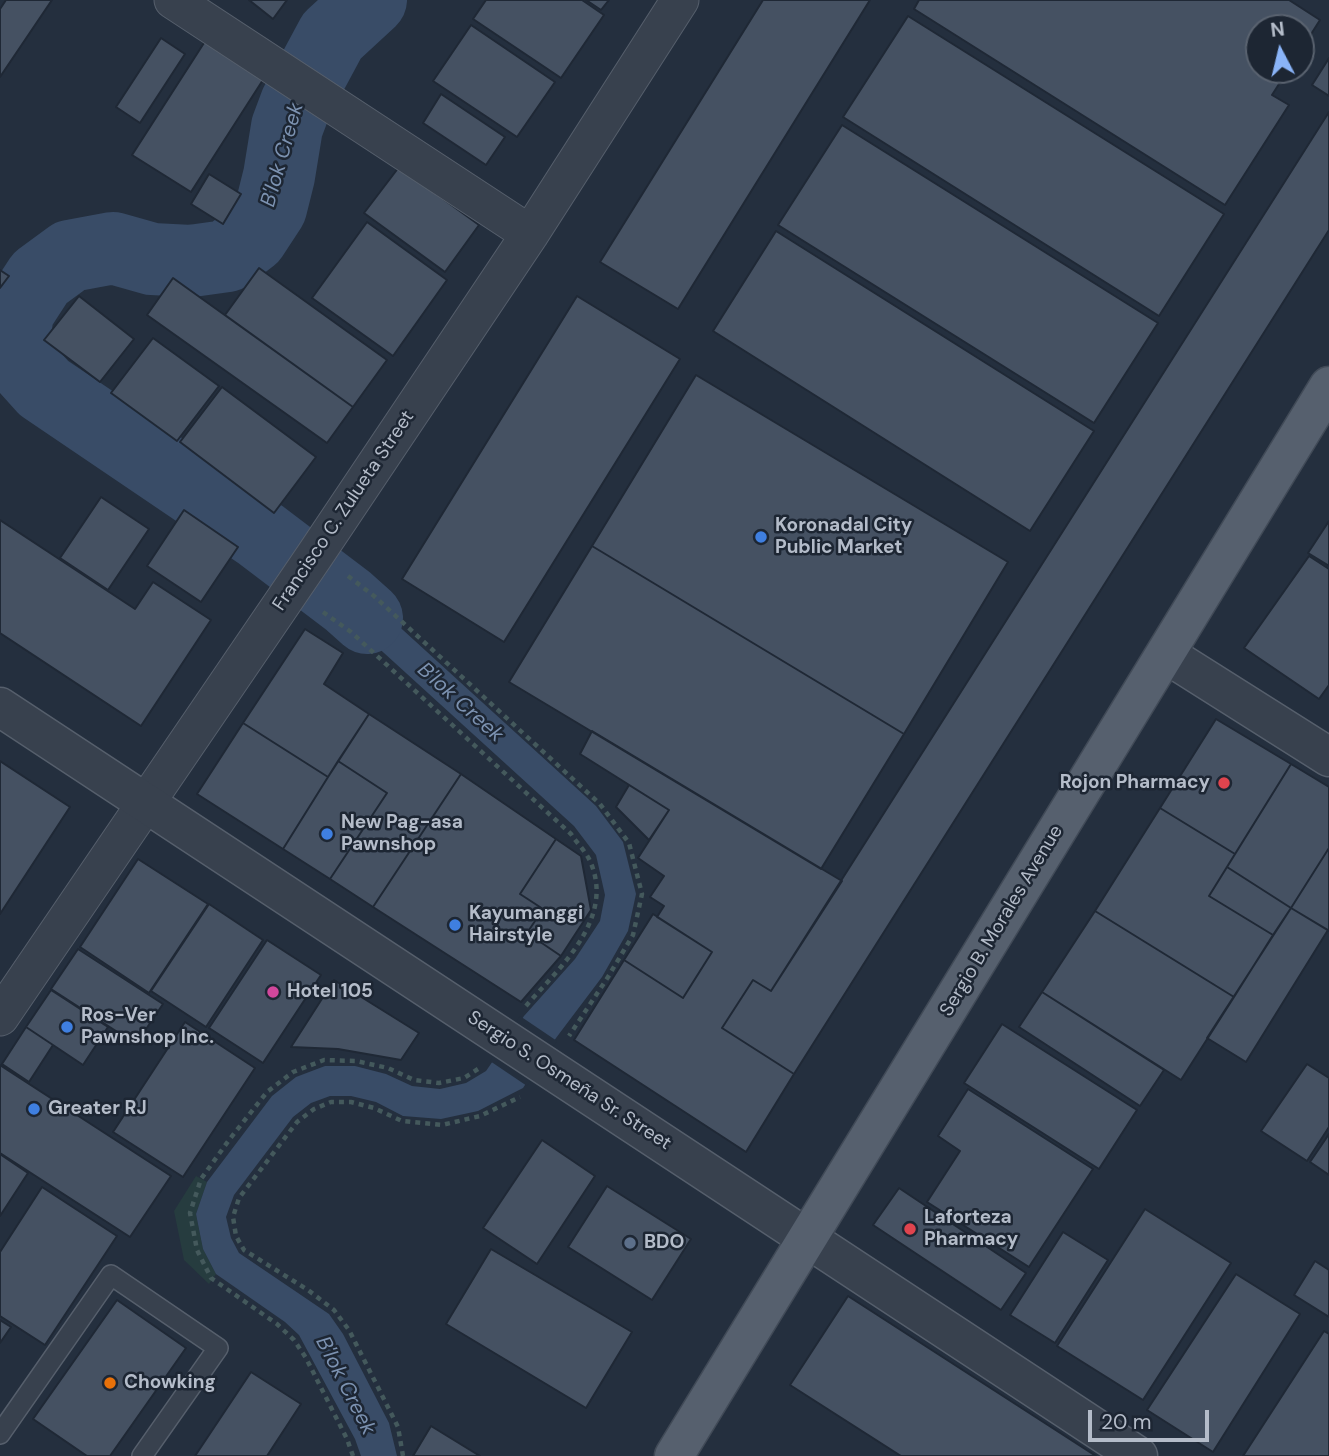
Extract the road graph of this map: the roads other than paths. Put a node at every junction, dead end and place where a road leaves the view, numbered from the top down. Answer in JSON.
{"nodes":[{"id":1,"x":173,"y":0,"type":"edge"},
{"id":2,"x":680,"y":0,"type":"edge"},
{"id":3,"x":530,"y":234,"type":"junction"},
{"id":4,"x":1329,"y":386,"type":"edge"},
{"id":5,"x":1166,"y":654,"type":"junction"},
{"id":6,"x":0,"y":706,"type":"edge"},
{"id":7,"x":1329,"y":757,"type":"edge"},
{"id":8,"x":146,"y":803,"type":"junction"},
{"id":9,"x":0,"y":1017,"type":"edge"},
{"id":10,"x":808,"y":1238,"type":"junction"},
{"id":11,"x":0,"y":1434,"type":"edge"},
{"id":12,"x":142,"y":1456,"type":"edge"},
{"id":13,"x":674,"y":1456,"type":"edge"},
{"id":14,"x":1138,"y":1456,"type":"edge"}],
"edges":[{"from":1,"to":3,"type":"street"},
{"from":2,"to":3,"type":"street","name":"Francisco C. Zulueta Street"},
{"from":3,"to":8,"type":"street","name":"Francisco C. Zulueta Street"},
{"from":4,"to":5,"type":"main road","name":"Sergio B. Morales Avenue"},
{"from":5,"to":7,"type":"street"},
{"from":5,"to":10,"type":"main road","name":"Sergio B. Morales Avenue"},
{"from":6,"to":8,"type":"street","name":"Sergio S. Osmeña Sr. Street"},
{"from":8,"to":9,"type":"street","name":"Francisco C. Zulueta Street"},
{"from":8,"to":10,"type":"street","name":"Sergio S. Osmeña Sr. Street"},
{"from":10,"to":13,"type":"main road","name":"Sergio B. Morales Avenue"},
{"from":10,"to":14,"type":"street","name":"Sergio S. Osmeña Sr. Street"},
{"from":11,"to":12,"type":"lane"}]}
